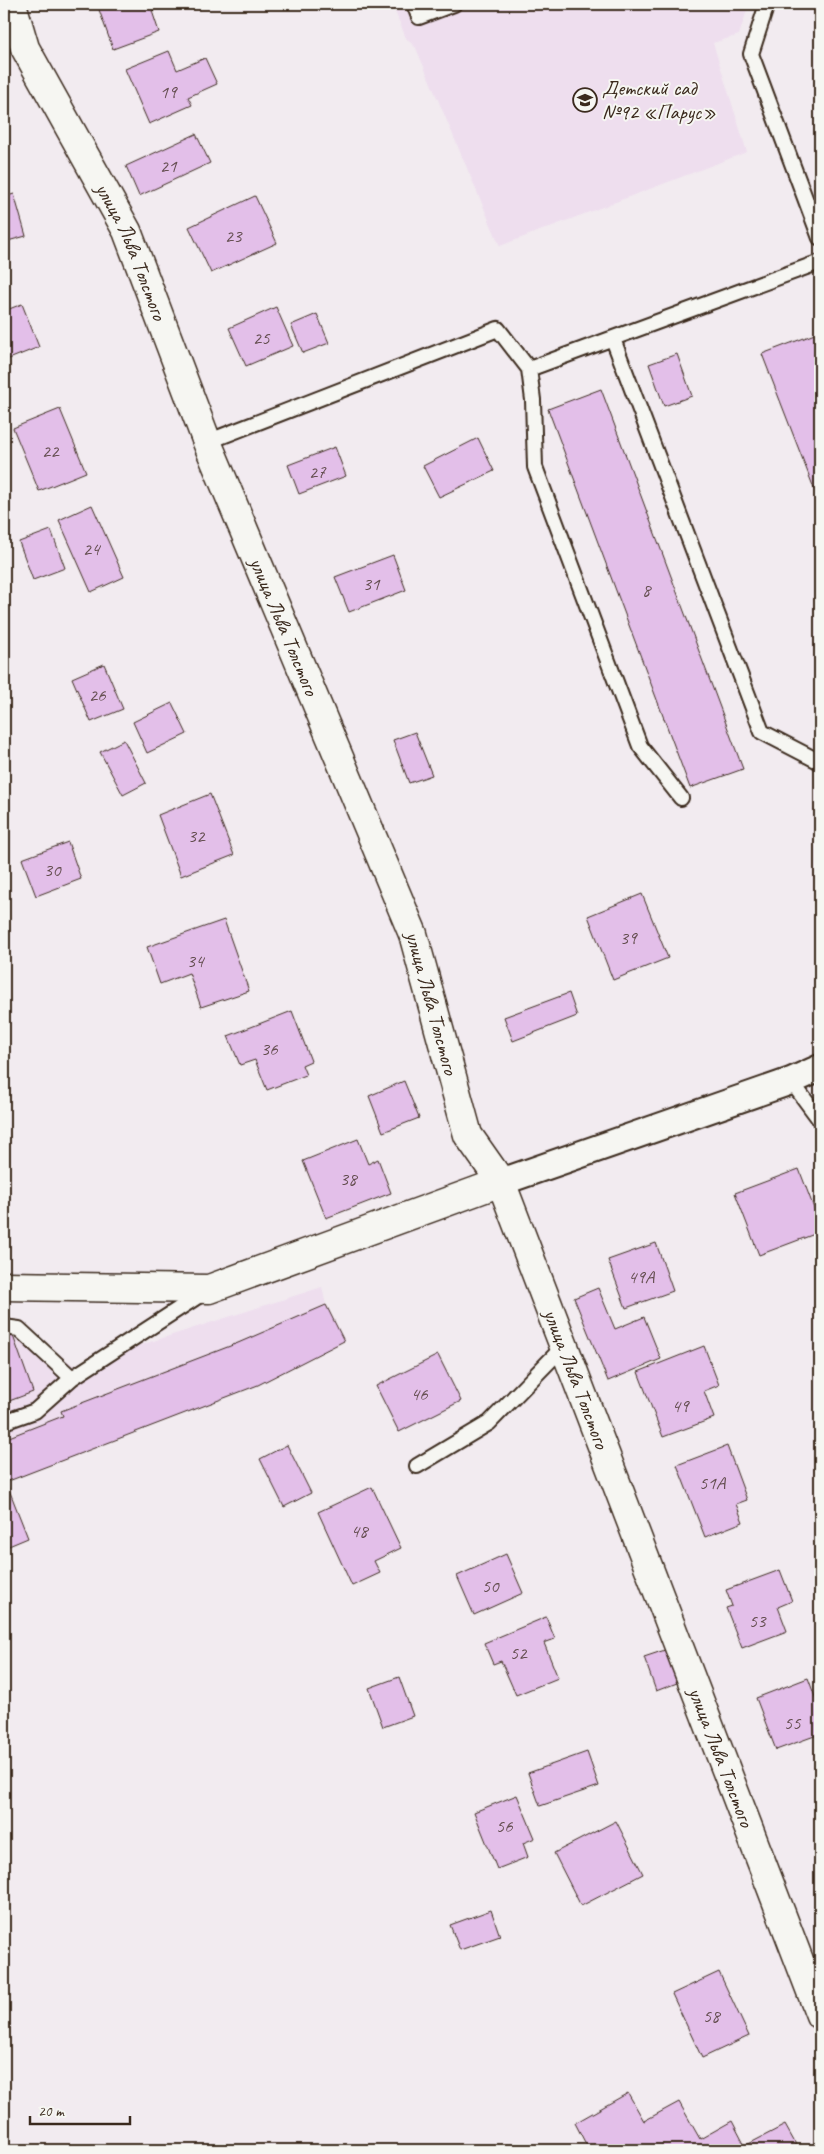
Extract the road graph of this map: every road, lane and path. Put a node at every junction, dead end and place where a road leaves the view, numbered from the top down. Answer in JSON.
{"nodes":[{"id":1,"x":12,"y":4,"type":"edge"},
{"id":2,"x":414,"y":4,"type":"edge"},
{"id":3,"x":454,"y":4,"type":"edge"},
{"id":4,"x":767,"y":4,"type":"edge"},
{"id":5,"x":820,"y":238,"type":"edge"},
{"id":6,"x":820,"y":262,"type":"edge"},
{"id":7,"x":613,"y":338,"type":"junction"},
{"id":8,"x":529,"y":369,"type":"junction"},
{"id":9,"x":207,"y":442,"type":"junction"},
{"id":10,"x":820,"y":762,"type":"edge"},
{"id":11,"x":681,"y":798,"type":"dead end"},
{"id":12,"x":820,"y":1068,"type":"edge"},
{"id":13,"x":791,"y":1081,"type":"junction"},
{"id":14,"x":820,"y":1120,"type":"edge"},
{"id":15,"x":501,"y":1182,"type":"junction"},
{"id":16,"x":4,"y":1286,"type":"edge"},
{"id":17,"x":209,"y":1289,"type":"junction"},
{"id":18,"x":4,"y":1327,"type":"edge"},
{"id":19,"x":564,"y":1346,"type":"junction"},
{"id":20,"x":72,"y":1378,"type":"junction"},
{"id":21,"x":4,"y":1422,"type":"edge"},
{"id":22,"x":417,"y":1466,"type":"dead end"},
{"id":23,"x":820,"y":2016,"type":"edge"}],
"edges":[{"from":1,"to":9,"type":"street","name":"улица Льва Толстого"},
{"from":2,"to":3,"type":"lane"},
{"from":4,"to":5,"type":"lane"},
{"from":6,"to":7,"type":"lane"},
{"from":7,"to":8,"type":"lane"},
{"from":7,"to":10,"type":"lane"},
{"from":8,"to":9,"type":"lane"},
{"from":8,"to":11,"type":"lane"},
{"from":9,"to":15,"type":"street","name":"улица Льва Толстого"},
{"from":12,"to":13,"type":"street"},
{"from":13,"to":14,"type":"lane"},
{"from":13,"to":15,"type":"street"},
{"from":15,"to":17,"type":"street"},
{"from":15,"to":19,"type":"street","name":"улица Льва Толстого"},
{"from":16,"to":17,"type":"street"},
{"from":17,"to":20,"type":"lane"},
{"from":18,"to":20,"type":"lane"},
{"from":19,"to":22,"type":"lane"},
{"from":19,"to":23,"type":"street","name":"улица Льва Толстого"},
{"from":20,"to":21,"type":"lane"}]}
